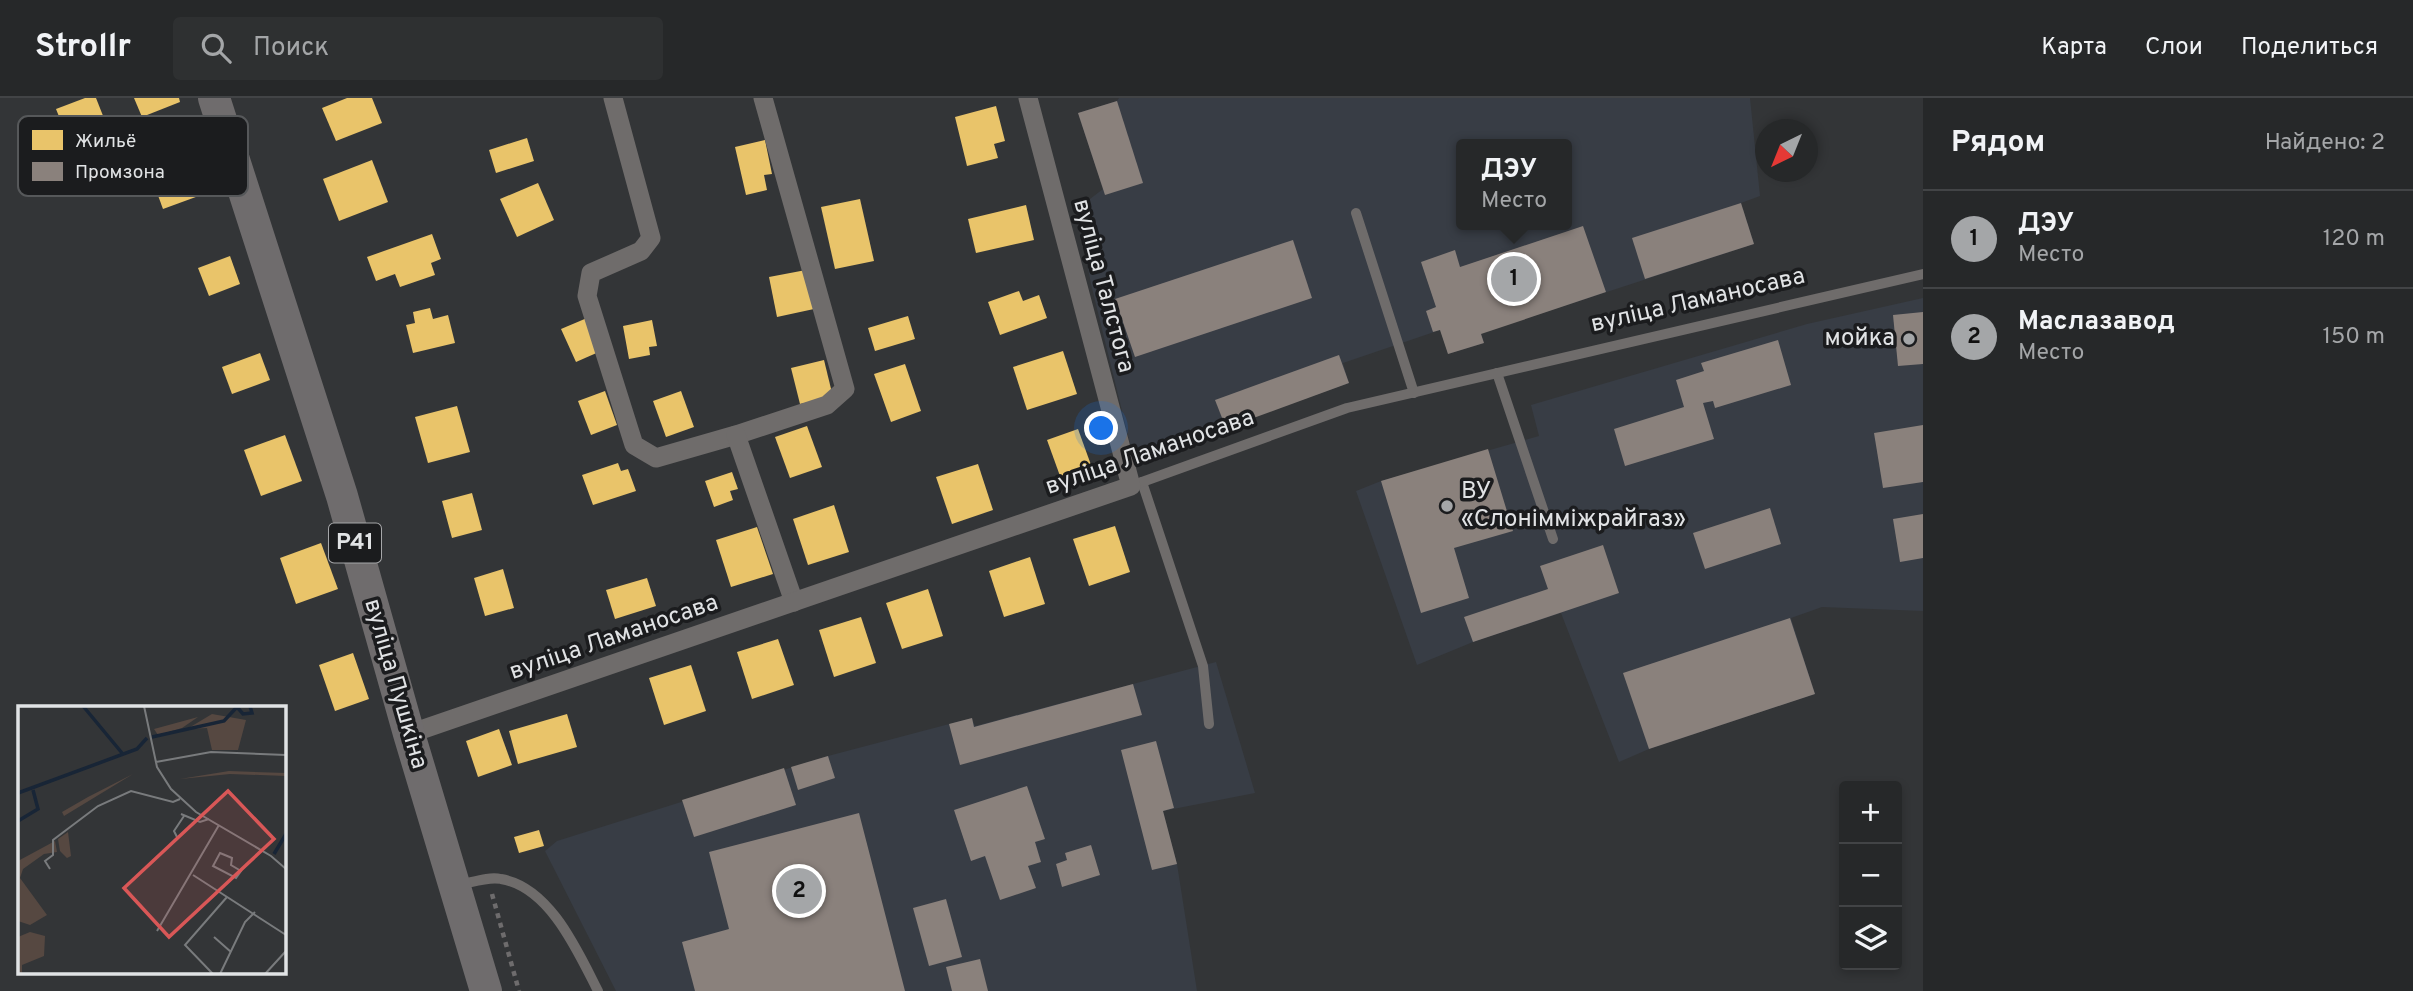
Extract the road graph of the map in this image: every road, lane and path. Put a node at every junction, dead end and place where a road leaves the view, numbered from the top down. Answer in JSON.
{"nodes":[{"id":1,"x":214,"y":98,"type":"edge"},
{"id":2,"x":612,"y":98,"type":"edge"},
{"id":3,"x":763,"y":98,"type":"edge"},
{"id":4,"x":1028,"y":98,"type":"edge"},
{"id":5,"x":220,"y":116,"type":"edge"},
{"id":6,"x":246,"y":196,"type":"edge"},
{"id":7,"x":1356,"y":213,"type":"dead end"},
{"id":8,"x":1923,"y":274,"type":"edge"},
{"id":9,"x":1497,"y":373,"type":"junction"},
{"id":10,"x":1414,"y":393,"type":"junction"},
{"id":11,"x":736,"y":435,"type":"junction"},
{"id":12,"x":1136,"y":484,"type":"junction"},
{"id":13,"x":1553,"y":539,"type":"dead end"},
{"id":14,"x":794,"y":602,"type":"junction"},
{"id":15,"x":1209,"y":724,"type":"dead end"},
{"id":16,"x":409,"y":734,"type":"junction"},
{"id":17,"x":488,"y":879,"type":"junction"},
{"id":18,"x":454,"y":886,"type":"junction"},
{"id":19,"x":485,"y":991,"type":"edge"},
{"id":20,"x":519,"y":991,"type":"edge"},
{"id":21,"x":598,"y":991,"type":"edge"}],
"edges":[{"from":1,"to":5,"type":"main road","name":"вуліца Пушкіна","number":"Р41"},
{"from":2,"to":11,"type":"street"},
{"from":3,"to":11,"type":"street"},
{"from":4,"to":12,"type":"street","name":"вуліца Талстога"},
{"from":6,"to":16,"type":"main road","name":"вуліца Пушкіна","number":"Р41"},
{"from":7,"to":10,"type":"lane"},
{"from":8,"to":9,"type":"lane","name":"вуліца Ламаносава"},
{"from":9,"to":10,"type":"lane","name":"вуліца Ламаносава"},
{"from":9,"to":13,"type":"lane"},
{"from":10,"to":12,"type":"lane","name":"вуліца Ламаносава"},
{"from":11,"to":14,"type":"street"},
{"from":12,"to":14,"type":"street","name":"вуліца Ламаносава"},
{"from":12,"to":15,"type":"lane"},
{"from":14,"to":16,"type":"street","name":"вуліца Ламаносава"},
{"from":16,"to":18,"type":"main road","name":"вуліца Пушкіна","number":"Р41"},
{"from":17,"to":18,"type":"lane"},
{"from":17,"to":20,"type":"path"},
{"from":17,"to":21,"type":"lane"},
{"from":18,"to":19,"type":"main road","name":"вуліца Пушкіна","number":"Р41"}]}
